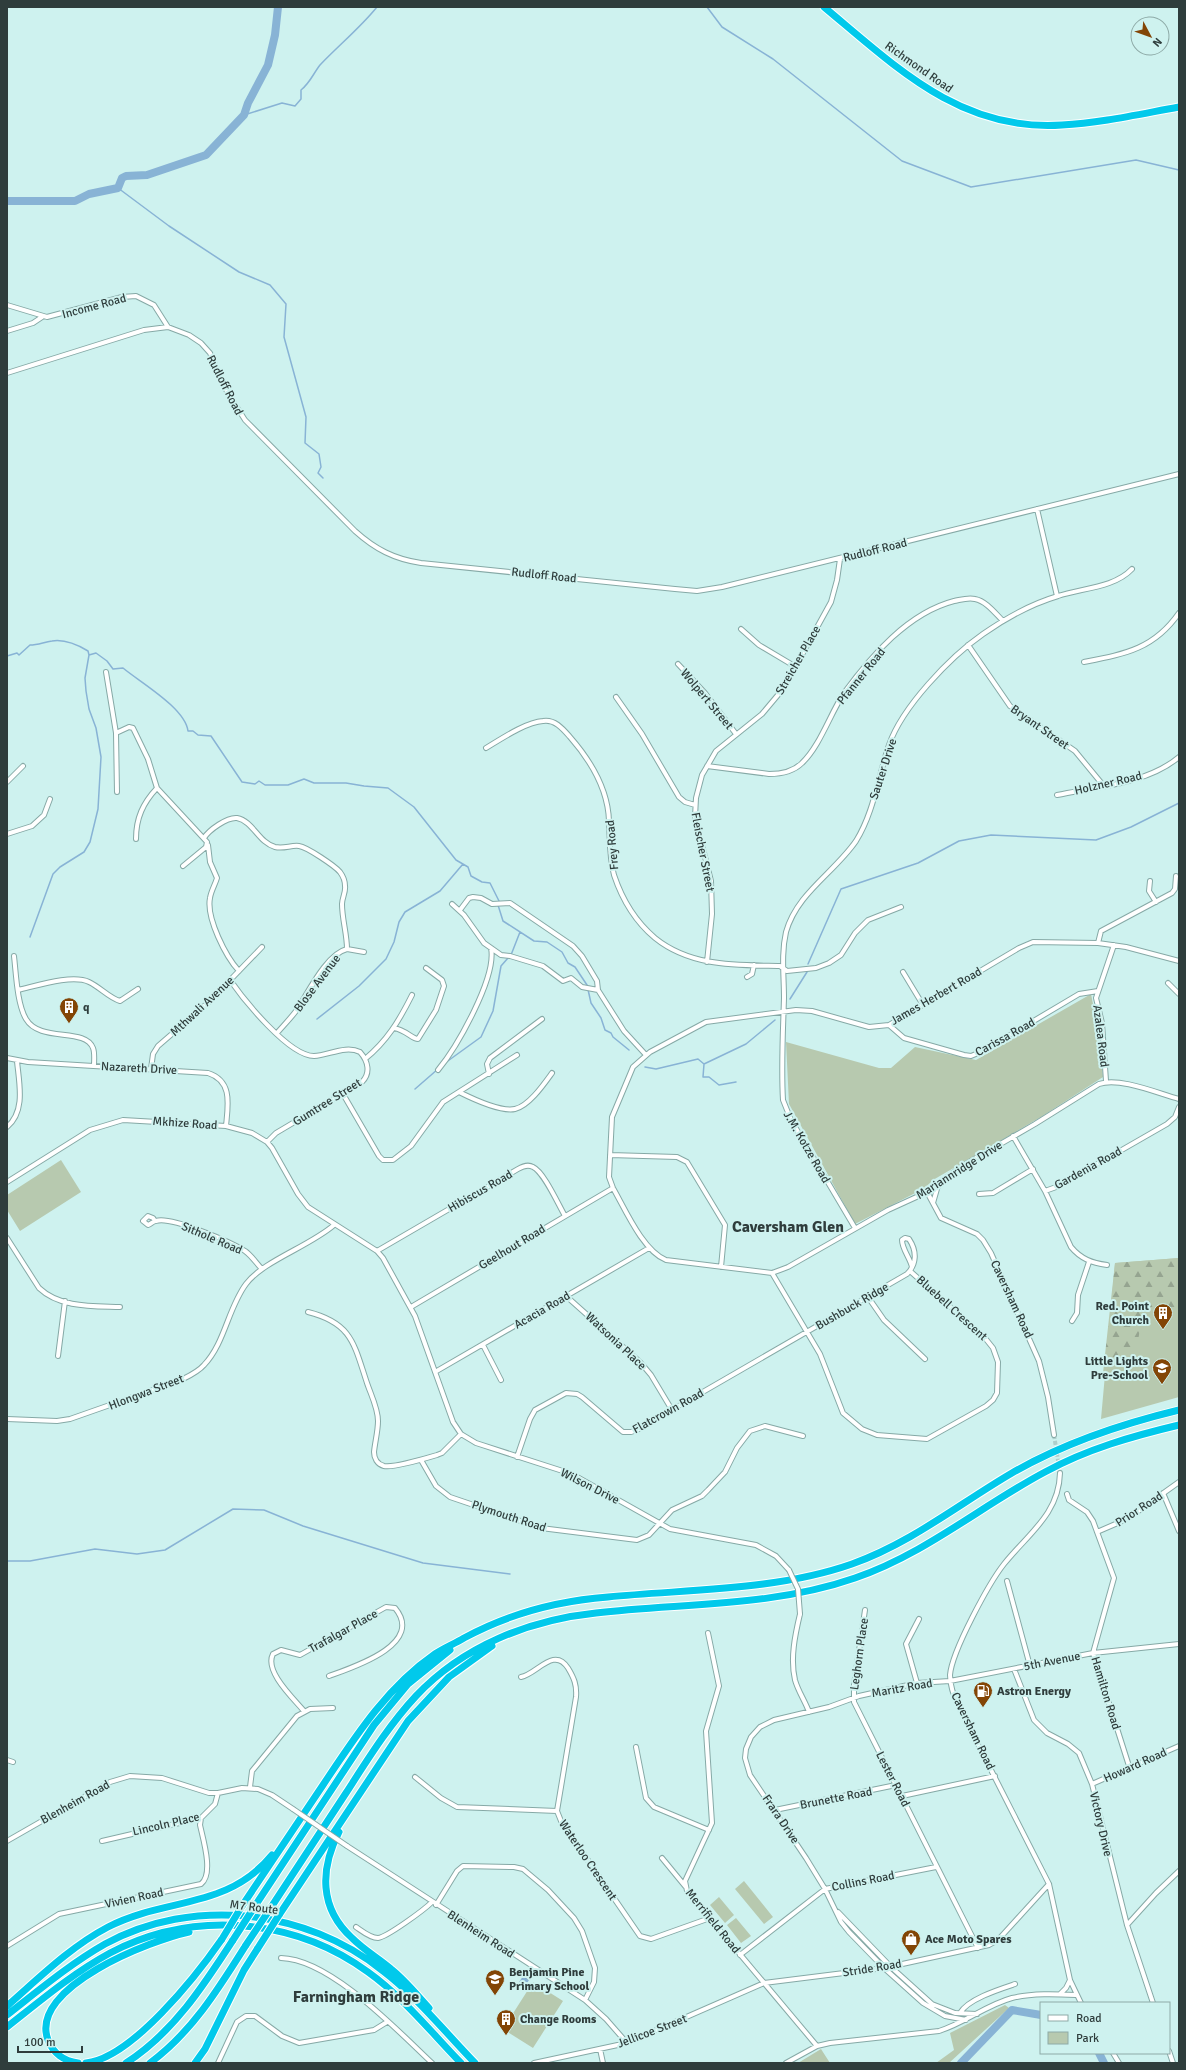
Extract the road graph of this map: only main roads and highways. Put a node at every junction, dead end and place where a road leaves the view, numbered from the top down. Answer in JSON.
{"nodes":[{"id":1,"x":824,"y":7,"type":"edge"},
{"id":2,"x":1179,"y":107,"type":"edge"},
{"id":3,"x":1179,"y":1410,"type":"edge"},
{"id":4,"x":1179,"y":1425,"type":"edge"},
{"id":5,"x":533,"y":1624,"type":"junction"},
{"id":6,"x":466,"y":1637,"type":"junction"},
{"id":7,"x":368,"y":1779,"type":"junction"},
{"id":8,"x":298,"y":1822,"type":"junction"},
{"id":9,"x":204,"y":1926,"type":"junction"},
{"id":10,"x":7,"y":2006,"type":"edge"},
{"id":11,"x":7,"y":2015,"type":"edge"},
{"id":12,"x":7,"y":2027,"type":"edge"},
{"id":13,"x":78,"y":2063,"type":"edge"},
{"id":14,"x":86,"y":2063,"type":"edge"},
{"id":15,"x":126,"y":2063,"type":"edge"},
{"id":16,"x":150,"y":2063,"type":"edge"},
{"id":17,"x":195,"y":2063,"type":"edge"},
{"id":18,"x":461,"y":2063,"type":"edge"},
{"id":19,"x":475,"y":2063,"type":"edge"}],
"edges":[{"from":1,"to":2,"type":"highway","name":"Richmond Road"},
{"from":3,"to":6,"type":"highway"},
{"from":4,"to":5,"type":"highway"},
{"from":5,"to":7,"type":"highway"},
{"from":5,"to":16,"type":"highway","bridge":true},
{"from":6,"to":8,"type":"highway"},
{"from":6,"to":15,"type":"highway","bridge":true},
{"from":7,"to":17,"type":"highway","bridge":true},
{"from":7,"to":19,"type":"highway"},
{"from":8,"to":10,"type":"highway"},
{"from":8,"to":14,"type":"highway","bridge":true},
{"from":9,"to":12,"type":"highway","name":"M7 Route"},
{"from":9,"to":13,"type":"highway"},
{"from":9,"to":18,"type":"highway","name":"M7 Route"},
{"from":11,"to":19,"type":"highway","name":"M7 Route"}]}
